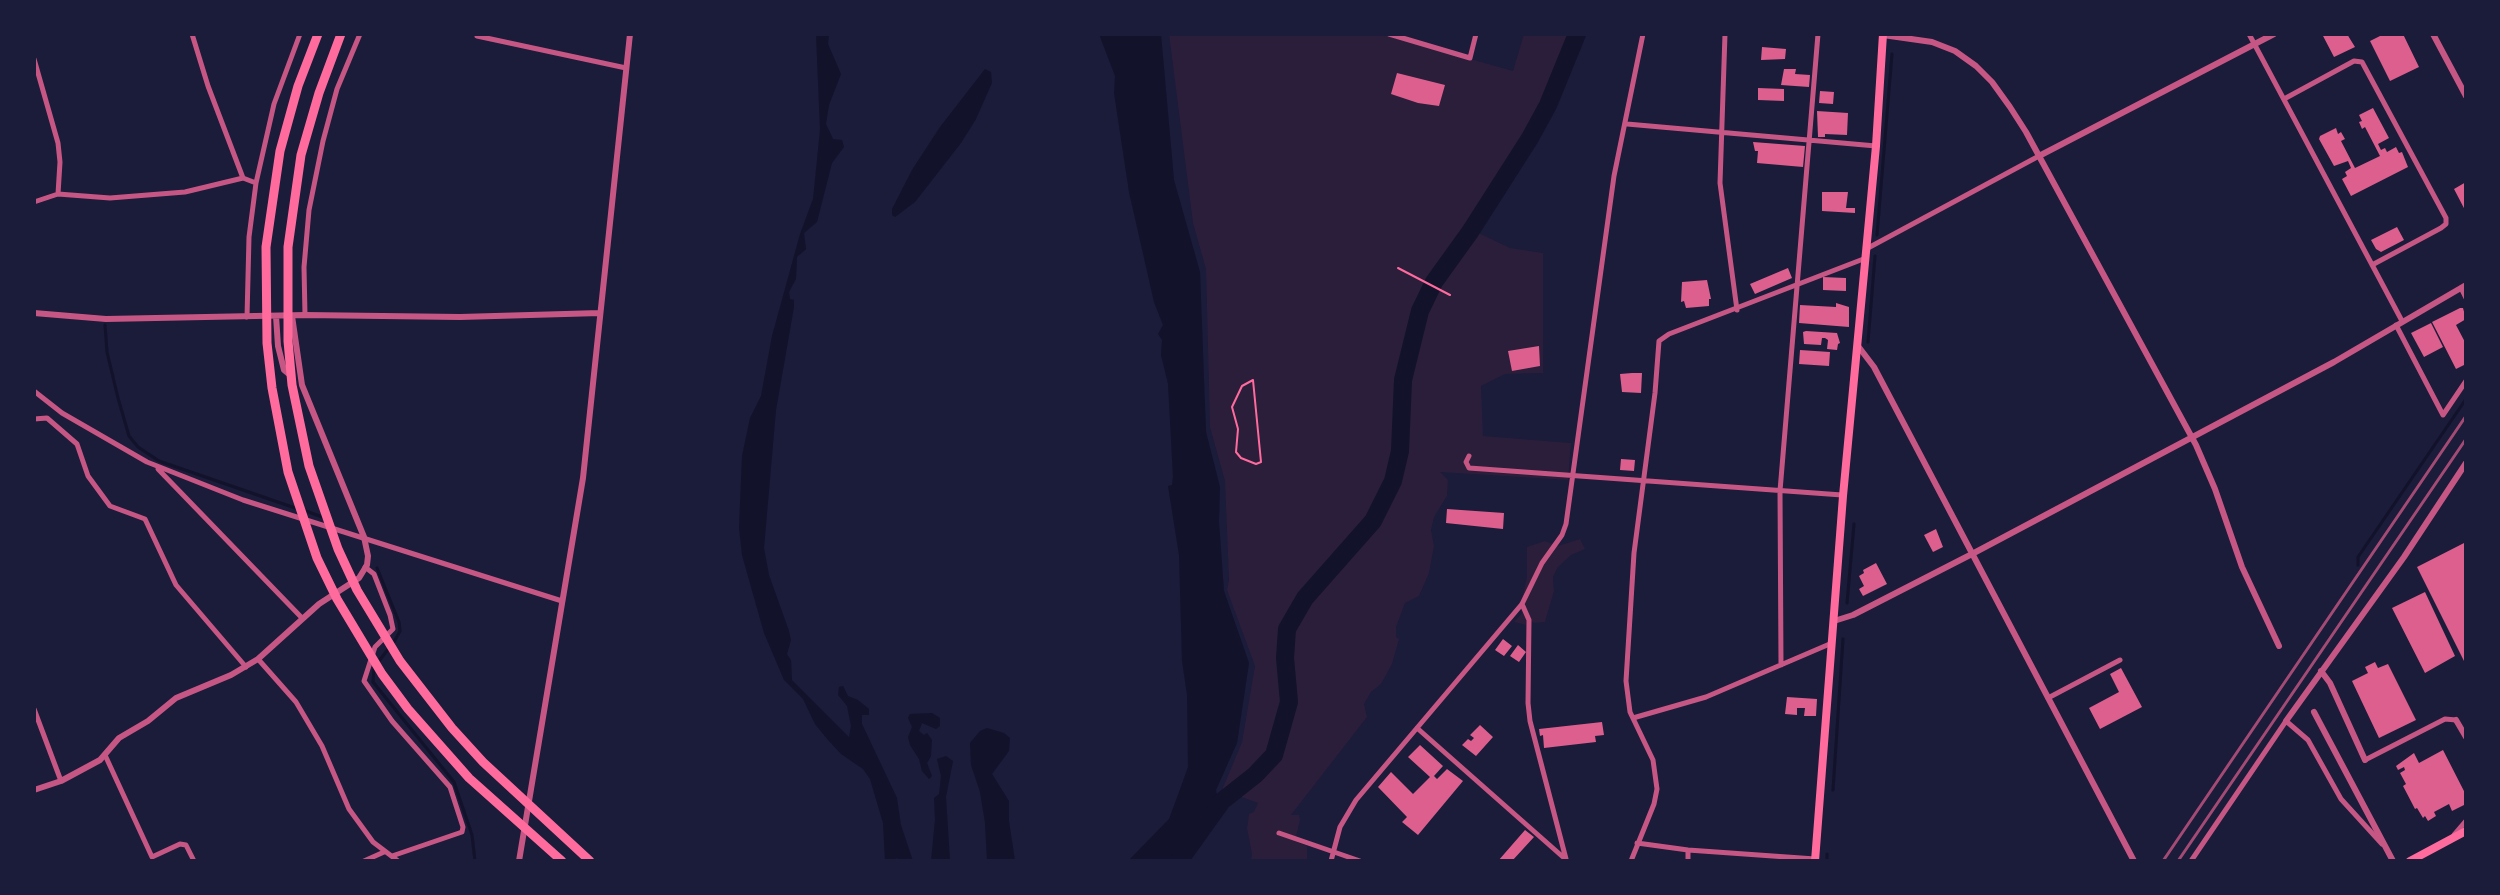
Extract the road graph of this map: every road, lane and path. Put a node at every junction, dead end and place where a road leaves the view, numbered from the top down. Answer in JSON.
{"nodes":[{"id":1,"x":192,"y":34,"type":"edge"},
{"id":2,"x":300,"y":34,"type":"edge"},
{"id":3,"x":318,"y":34,"type":"edge"},
{"id":4,"x":341,"y":34,"type":"edge"},
{"id":5,"x":360,"y":34,"type":"edge"},
{"id":6,"x":630,"y":34,"type":"edge"},
{"id":7,"x":1476,"y":34,"type":"edge"},
{"id":8,"x":1643,"y":34,"type":"edge"},
{"id":9,"x":1725,"y":34,"type":"edge"},
{"id":10,"x":1818,"y":34,"type":"edge"},
{"id":11,"x":1883,"y":34,"type":"edge"},
{"id":12,"x":2249,"y":34,"type":"edge"},
{"id":13,"x":2274,"y":34,"type":"edge"},
{"id":14,"x":2433,"y":34,"type":"edge"},
{"id":15,"x":1389,"y":35,"type":"edge"},
{"id":16,"x":477,"y":36,"type":"dead end"},
{"id":17,"x":2255,"y":44,"type":"junction"},
{"id":18,"x":34,"y":59,"type":"edge"},
{"id":19,"x":626,"y":68,"type":"junction"},
{"id":20,"x":2465,"y":92,"type":"edge"},
{"id":21,"x":2284,"y":99,"type":"junction"},
{"id":22,"x":1627,"y":124,"type":"junction"},
{"id":23,"x":1721,"y":134,"type":"junction"},
{"id":24,"x":1809,"y":140,"type":"junction"},
{"id":25,"x":1876,"y":146,"type":"junction"},
{"id":26,"x":2039,"y":156,"type":"junction"},
{"id":27,"x":243,"y":178,"type":"junction"},
{"id":28,"x":256,"y":183,"type":"junction"},
{"id":29,"x":58,"y":194,"type":"junction"},
{"id":30,"x":34,"y":202,"type":"edge"},
{"id":31,"x":1866,"y":253,"type":"junction"},
{"id":32,"x":2372,"y":265,"type":"junction"},
{"id":33,"x":1398,"y":268,"type":"dead end"},
{"id":34,"x":1798,"y":284,"type":"junction"},
{"id":35,"x":2463,"y":286,"type":"edge"},
{"id":36,"x":1450,"y":295,"type":"dead end"},
{"id":37,"x":2466,"y":298,"type":"edge"},
{"id":38,"x":1737,"y":310,"type":"junction"},
{"id":39,"x":34,"y":313,"type":"edge"},
{"id":40,"x":600,"y":313,"type":"junction"},
{"id":41,"x":305,"y":315,"type":"junction"},
{"id":42,"x":276,"y":316,"type":"junction"},
{"id":43,"x":292,"y":316,"type":"junction"},
{"id":44,"x":247,"y":318,"type":"junction"},
{"id":45,"x":2399,"y":323,"type":"junction"},
{"id":46,"x":1858,"y":346,"type":"junction"},
{"id":47,"x":2466,"y":381,"type":"edge"},
{"id":48,"x":302,"y":385,"type":"junction"},
{"id":49,"x":34,"y":391,"type":"edge"},
{"id":50,"x":34,"y":419,"type":"edge"},
{"id":51,"x":2192,"y":438,"type":"junction"},
{"id":52,"x":1469,"y":456,"type":"dead end"},
{"id":53,"x":1261,"y":462,"type":"joint"},
{"id":54,"x":2466,"y":463,"type":"edge"},
{"id":55,"x":155,"y":465,"type":"junction"},
{"id":56,"x":1574,"y":474,"type":"junction"},
{"id":57,"x":1643,"y":480,"type":"junction"},
{"id":58,"x":1780,"y":491,"type":"junction"},
{"id":59,"x":1843,"y":496,"type":"junction"},
{"id":60,"x":364,"y":537,"type":"junction"},
{"id":61,"x":1972,"y":554,"type":"junction"},
{"id":62,"x":365,"y":567,"type":"junction"},
{"id":63,"x":562,"y":601,"type":"junction"},
{"id":64,"x":1522,"y":604,"type":"junction"},
{"id":65,"x":302,"y":618,"type":"junction"},
{"id":66,"x":1834,"y":621,"type":"junction"},
{"id":67,"x":1832,"y":643,"type":"junction"},
{"id":68,"x":2279,"y":646,"type":"dead end"},
{"id":69,"x":258,"y":659,"type":"junction"},
{"id":70,"x":2120,"y":660,"type":"dead end"},
{"id":71,"x":1781,"y":665,"type":"junction"},
{"id":72,"x":246,"y":667,"type":"junction"},
{"id":73,"x":2321,"y":671,"type":"junction"},
{"id":74,"x":2048,"y":698,"type":"junction"},
{"id":75,"x":34,"y":709,"type":"edge"},
{"id":76,"x":2314,"y":712,"type":"dead end"},
{"id":77,"x":1633,"y":718,"type":"junction"},
{"id":78,"x":2456,"y":720,"type":"joint"},
{"id":79,"x":2286,"y":721,"type":"junction"},
{"id":80,"x":1417,"y":728,"type":"junction"},
{"id":81,"x":2466,"y":737,"type":"edge"},
{"id":82,"x":105,"y":755,"type":"junction"},
{"id":83,"x":2365,"y":760,"type":"joint"},
{"id":84,"x":61,"y":781,"type":"junction"},
{"id":85,"x":34,"y":790,"type":"edge"},
{"id":86,"x":2466,"y":821,"type":"edge"},
{"id":87,"x":2466,"y":831,"type":"edge"},
{"id":88,"x":1279,"y":833,"type":"dead end"},
{"id":89,"x":2451,"y":839,"type":"junction"},
{"id":90,"x":1637,"y":843,"type":"junction"},
{"id":91,"x":2386,"y":848,"type":"junction"},
{"id":92,"x":1688,"y":850,"type":"junction"},
{"id":93,"x":384,"y":852,"type":"junction"},
{"id":94,"x":1333,"y":852,"type":"junction"},
{"id":95,"x":392,"y":856,"type":"junction"},
{"id":96,"x":1754,"y":858,"type":"edge"},
{"id":97,"x":1566,"y":860,"type":"edge"},
{"id":98,"x":1815,"y":860,"type":"edge"},
{"id":99,"x":194,"y":861,"type":"edge"},
{"id":100,"x":364,"y":861,"type":"edge"},
{"id":101,"x":398,"y":861,"type":"edge"},
{"id":102,"x":519,"y":861,"type":"edge"},
{"id":103,"x":562,"y":861,"type":"edge"},
{"id":104,"x":590,"y":861,"type":"edge"},
{"id":105,"x":1331,"y":861,"type":"edge"},
{"id":106,"x":1360,"y":861,"type":"edge"},
{"id":107,"x":1631,"y":861,"type":"edge"},
{"id":108,"x":1688,"y":861,"type":"edge"},
{"id":109,"x":2134,"y":861,"type":"edge"},
{"id":110,"x":2191,"y":861,"type":"edge"},
{"id":111,"x":2393,"y":861,"type":"edge"},
{"id":112,"x":2410,"y":861,"type":"edge"}],
"edges":[{"from":1,"to":27,"type":"street"},
{"from":2,"to":28,"type":"street"},
{"from":3,"to":103,"type":"highway"},
{"from":4,"to":104,"type":"highway"},
{"from":5,"to":41,"type":"street"},
{"from":6,"to":19,"type":"street"},
{"from":7,"to":15,"type":"street"},
{"from":8,"to":22,"type":"street"},
{"from":9,"to":23,"type":"street"},
{"from":10,"to":24,"type":"street"},
{"from":11,"to":25,"type":"main road"},
{"from":11,"to":26,"type":"street"},
{"from":12,"to":17,"type":"street"},
{"from":13,"to":17,"type":"street"},
{"from":14,"to":20,"type":"street"},
{"from":16,"to":19,"type":"street"},
{"from":17,"to":21,"type":"street"},
{"from":17,"to":26,"type":"street"},
{"from":18,"to":29,"type":"street"},
{"from":19,"to":40,"type":"street"},
{"from":21,"to":32,"type":"street"},
{"from":21,"to":32,"type":"street"},
{"from":22,"to":23,"type":"street"},
{"from":22,"to":56,"type":"street"},
{"from":23,"to":24,"type":"street"},
{"from":23,"to":38,"type":"street"},
{"from":24,"to":25,"type":"street"},
{"from":24,"to":34,"type":"street"},
{"from":25,"to":31,"type":"main road"},
{"from":26,"to":31,"type":"street"},
{"from":26,"to":51,"type":"street"},
{"from":27,"to":28,"type":"street"},
{"from":27,"to":29,"type":"street"},
{"from":28,"to":44,"type":"street"},
{"from":29,"to":30,"type":"street"},
{"from":31,"to":34,"type":"street"},
{"from":31,"to":46,"type":"main road"},
{"from":32,"to":45,"type":"street"},
{"from":33,"to":36,"type":"path"},
{"from":34,"to":38,"type":"street"},
{"from":34,"to":58,"type":"street"},
{"from":35,"to":37,"type":"street"},
{"from":35,"to":45,"type":"street"},
{"from":38,"to":57,"type":"street"},
{"from":39,"to":44,"type":"street"},
{"from":40,"to":41,"type":"street"},
{"from":40,"to":63,"type":"street"},
{"from":41,"to":43,"type":"street"},
{"from":42,"to":43,"type":"street"},
{"from":42,"to":44,"type":"street"},
{"from":42,"to":48,"type":"street"},
{"from":43,"to":48,"type":"street"},
{"from":45,"to":47,"type":"street"},
{"from":45,"to":51,"type":"street"},
{"from":46,"to":59,"type":"main road"},
{"from":46,"to":61,"type":"street"},
{"from":48,"to":60,"type":"street"},
{"from":49,"to":55,"type":"street"},
{"from":50,"to":72,"type":"street"},
{"from":51,"to":61,"type":"street"},
{"from":51,"to":68,"type":"street"},
{"from":52,"to":56,"type":"street"},
{"from":53,"to":53,"type":"path"},
{"from":54,"to":73,"type":"street"},
{"from":55,"to":60,"type":"street"},
{"from":55,"to":65,"type":"street"},
{"from":56,"to":57,"type":"street"},
{"from":56,"to":64,"type":"street"},
{"from":57,"to":58,"type":"street"},
{"from":57,"to":77,"type":"street"},
{"from":58,"to":59,"type":"street"},
{"from":58,"to":71,"type":"street"},
{"from":59,"to":66,"type":"main road"},
{"from":60,"to":62,"type":"street"},
{"from":60,"to":63,"type":"street"},
{"from":61,"to":66,"type":"street"},
{"from":61,"to":74,"type":"street"},
{"from":62,"to":65,"type":"street"},
{"from":62,"to":95,"type":"street"},
{"from":63,"to":102,"type":"street"},
{"from":64,"to":80,"type":"street"},
{"from":64,"to":97,"type":"street"},
{"from":65,"to":69,"type":"street"},
{"from":66,"to":67,"type":"main road"},
{"from":67,"to":71,"type":"street"},
{"from":67,"to":98,"type":"main road"},
{"from":69,"to":72,"type":"street"},
{"from":69,"to":93,"type":"street"},
{"from":70,"to":74,"type":"street"},
{"from":71,"to":77,"type":"street"},
{"from":72,"to":82,"type":"street"},
{"from":73,"to":79,"type":"street"},
{"from":73,"to":83,"type":"street"},
{"from":74,"to":109,"type":"street"},
{"from":75,"to":84,"type":"street"},
{"from":76,"to":91,"type":"street"},
{"from":77,"to":90,"type":"street"},
{"from":78,"to":81,"type":"street"},
{"from":78,"to":83,"type":"street"},
{"from":79,"to":91,"type":"street"},
{"from":79,"to":110,"type":"street"},
{"from":80,"to":94,"type":"street"},
{"from":80,"to":97,"type":"street"},
{"from":82,"to":84,"type":"street"},
{"from":82,"to":99,"type":"street"},
{"from":84,"to":85,"type":"street"},
{"from":86,"to":89,"type":"street"},
{"from":87,"to":89,"type":"main road"},
{"from":88,"to":94,"type":"street"},
{"from":89,"to":112,"type":"main road"},
{"from":90,"to":92,"type":"street"},
{"from":90,"to":107,"type":"street"},
{"from":91,"to":111,"type":"street"},
{"from":92,"to":96,"type":"street"},
{"from":92,"to":108,"type":"street"},
{"from":93,"to":95,"type":"street"},
{"from":93,"to":100,"type":"street"},
{"from":94,"to":105,"type":"street"},
{"from":94,"to":106,"type":"street"},
{"from":95,"to":101,"type":"street"},
{"from":96,"to":98,"type":"street"}]}
